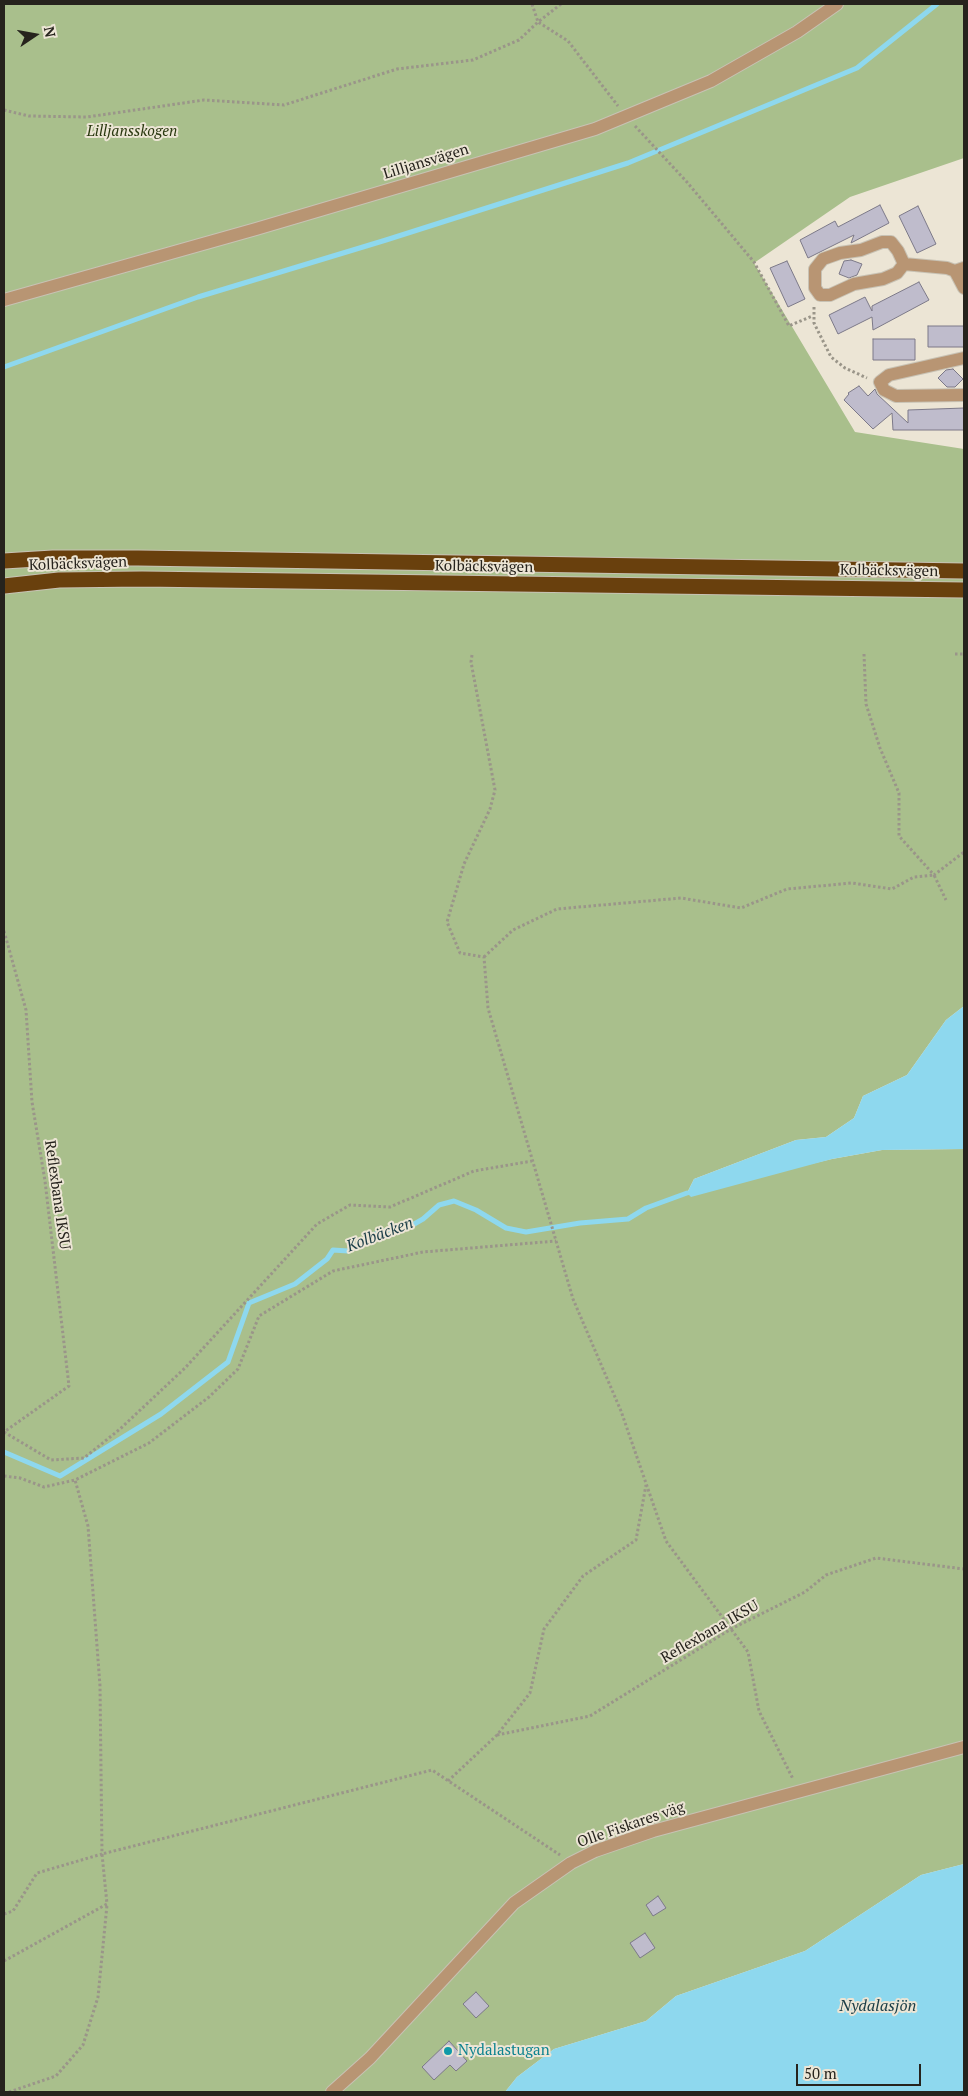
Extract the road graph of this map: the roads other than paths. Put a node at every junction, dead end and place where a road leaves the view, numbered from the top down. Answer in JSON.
{"nodes":[{"id":1,"x":837,"y":4,"type":"edge"},
{"id":2,"x":904,"y":264,"type":"junction"},
{"id":3,"x":959,"y":270,"type":"edge"},
{"id":4,"x":964,"y":288,"type":"edge"},
{"id":5,"x":4,"y":300,"type":"edge"},
{"id":6,"x":964,"y":358,"type":"edge"},
{"id":7,"x":964,"y":395,"type":"edge"},
{"id":8,"x":4,"y":561,"type":"edge"},
{"id":9,"x":964,"y":570,"type":"edge"},
{"id":10,"x":4,"y":586,"type":"edge"},
{"id":11,"x":964,"y":590,"type":"edge"},
{"id":12,"x":964,"y":1747,"type":"edge"},
{"id":13,"x":332,"y":2092,"type":"edge"}],
"edges":[{"from":1,"to":5,"type":"street","name":"Lilljansvägen"},
{"from":2,"to":2,"type":"street"},
{"from":2,"to":3,"type":"street"},
{"from":3,"to":4,"type":"street"},
{"from":6,"to":7,"type":"street"},
{"from":8,"to":9,"type":"highway","name":"Kolbäcksvägen"},
{"from":10,"to":11,"type":"highway","name":"Kolbäcksvägen"},
{"from":12,"to":13,"type":"street","name":"Olle Fiskares väg"}]}
